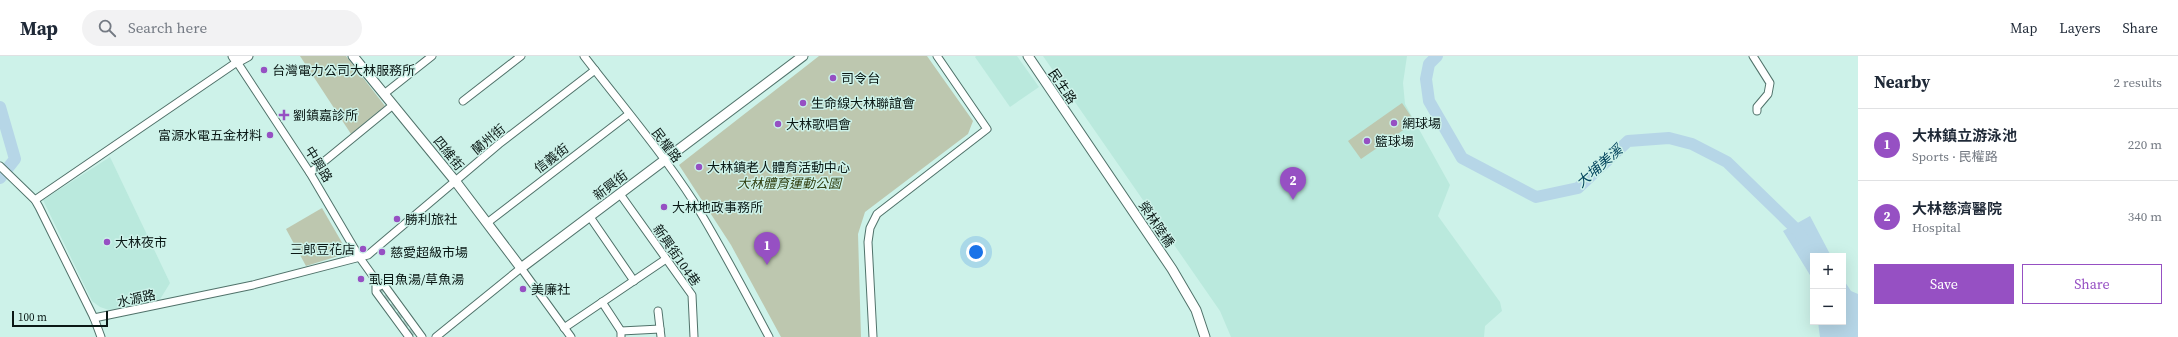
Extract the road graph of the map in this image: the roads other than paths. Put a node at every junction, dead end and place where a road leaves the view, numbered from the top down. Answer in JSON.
{"nodes":[{"id":1,"x":248,"y":56,"type":"edge"},
{"id":2,"x":353,"y":56,"type":"edge"},
{"id":3,"x":432,"y":56,"type":"edge"},
{"id":4,"x":521,"y":56,"type":"edge"},
{"id":5,"x":584,"y":56,"type":"edge"},
{"id":6,"x":803,"y":56,"type":"edge"},
{"id":7,"x":937,"y":56,"type":"edge"},
{"id":8,"x":1028,"y":56,"type":"edge"},
{"id":9,"x":1753,"y":56,"type":"edge"},
{"id":10,"x":235,"y":59,"type":"edge"},
{"id":11,"x":595,"y":70,"type":"junction"},
{"id":12,"x":384,"y":94,"type":"junction"},
{"id":13,"x":463,"y":101,"type":"dead end"},
{"id":14,"x":393,"y":105,"type":"junction"},
{"id":15,"x":1758,"y":111,"type":"dead end"},
{"id":16,"x":629,"y":114,"type":"junction"},
{"id":17,"x":1077,"y":130,"type":"joint"},
{"id":18,"x":664,"y":160,"type":"junction"},
{"id":19,"x":0,"y":166,"type":"edge"},
{"id":20,"x":310,"y":173,"type":"junction"},
{"id":21,"x":456,"y":182,"type":"junction"},
{"id":22,"x":620,"y":194,"type":"junction"},
{"id":23,"x":34,"y":200,"type":"junction"},
{"id":24,"x":590,"y":217,"type":"junction"},
{"id":25,"x":487,"y":223,"type":"junction"},
{"id":26,"x":360,"y":258,"type":"junction"},
{"id":27,"x":666,"y":259,"type":"junction"},
{"id":28,"x":521,"y":268,"type":"junction"},
{"id":29,"x":634,"y":281,"type":"junction"},
{"id":30,"x":378,"y":284,"type":"junction"},
{"id":31,"x":602,"y":302,"type":"junction"},
{"id":32,"x":658,"y":311,"type":"dead end"},
{"id":33,"x":94,"y":318,"type":"junction"},
{"id":34,"x":564,"y":328,"type":"junction"},
{"id":35,"x":660,"y":329,"type":"junction"},
{"id":36,"x":621,"y":334,"type":"edge"},
{"id":37,"x":101,"y":337,"type":"edge"},
{"id":38,"x":409,"y":337,"type":"edge"},
{"id":39,"x":422,"y":337,"type":"edge"},
{"id":40,"x":436,"y":337,"type":"edge"},
{"id":41,"x":570,"y":337,"type":"edge"},
{"id":42,"x":661,"y":337,"type":"edge"},
{"id":43,"x":694,"y":337,"type":"edge"},
{"id":44,"x":769,"y":337,"type":"edge"},
{"id":45,"x":873,"y":337,"type":"edge"},
{"id":46,"x":1205,"y":337,"type":"edge"}],
"edges":[{"from":1,"to":10,"type":"main road"},
{"from":2,"to":12,"type":"main road","name":"四維街"},
{"from":3,"to":12,"type":"street"},
{"from":4,"to":13,"type":"street"},
{"from":5,"to":11,"type":"street","name":"民權路"},
{"from":6,"to":18,"type":"main road","name":"新興街"},
{"from":7,"to":45,"type":"street"},
{"from":8,"to":17,"type":"main road","name":"民生路"},
{"from":9,"to":15,"type":"street"},
{"from":10,"to":20,"type":"street","name":"中興路"},
{"from":10,"to":23,"type":"street"},
{"from":11,"to":16,"type":"street","name":"民權路"},
{"from":11,"to":21,"type":"street","name":"蘭州街"},
{"from":12,"to":14,"type":"main road","name":"四維街"},
{"from":14,"to":20,"type":"street"},
{"from":14,"to":21,"type":"main road","name":"四維街"},
{"from":16,"to":18,"type":"street","name":"民權路"},
{"from":16,"to":25,"type":"street","name":"信義街"},
{"from":17,"to":46,"type":"main road","name":"榮林陸橋"},
{"from":18,"to":22,"type":"main road","name":"新興街"},
{"from":18,"to":44,"type":"street","name":"民權路"},
{"from":19,"to":23,"type":"street"},
{"from":20,"to":26,"type":"street","name":"中興路"},
{"from":21,"to":25,"type":"main road","name":"四維街"},
{"from":21,"to":26,"type":"street","name":"蘭州街"},
{"from":22,"to":24,"type":"main road","name":"新興街"},
{"from":22,"to":27,"type":"street","name":"新興街104巷"},
{"from":23,"to":33,"type":"street"},
{"from":24,"to":28,"type":"main road","name":"新興街"},
{"from":24,"to":29,"type":"street"},
{"from":25,"to":28,"type":"main road","name":"四維街"},
{"from":26,"to":30,"type":"street","name":"中興路"},
{"from":26,"to":33,"type":"street","name":"水源路"},
{"from":27,"to":29,"type":"street"},
{"from":27,"to":43,"type":"street","name":"新興街104巷"},
{"from":28,"to":34,"type":"street"},
{"from":28,"to":40,"type":"street","name":"新興街"},
{"from":29,"to":31,"type":"street"},
{"from":30,"to":38,"type":"street"},
{"from":30,"to":39,"type":"street"},
{"from":31,"to":34,"type":"street"},
{"from":31,"to":36,"type":"street"},
{"from":32,"to":35,"type":"street"},
{"from":33,"to":37,"type":"street"},
{"from":34,"to":41,"type":"street"},
{"from":35,"to":36,"type":"street"},
{"from":35,"to":42,"type":"street"}]}
